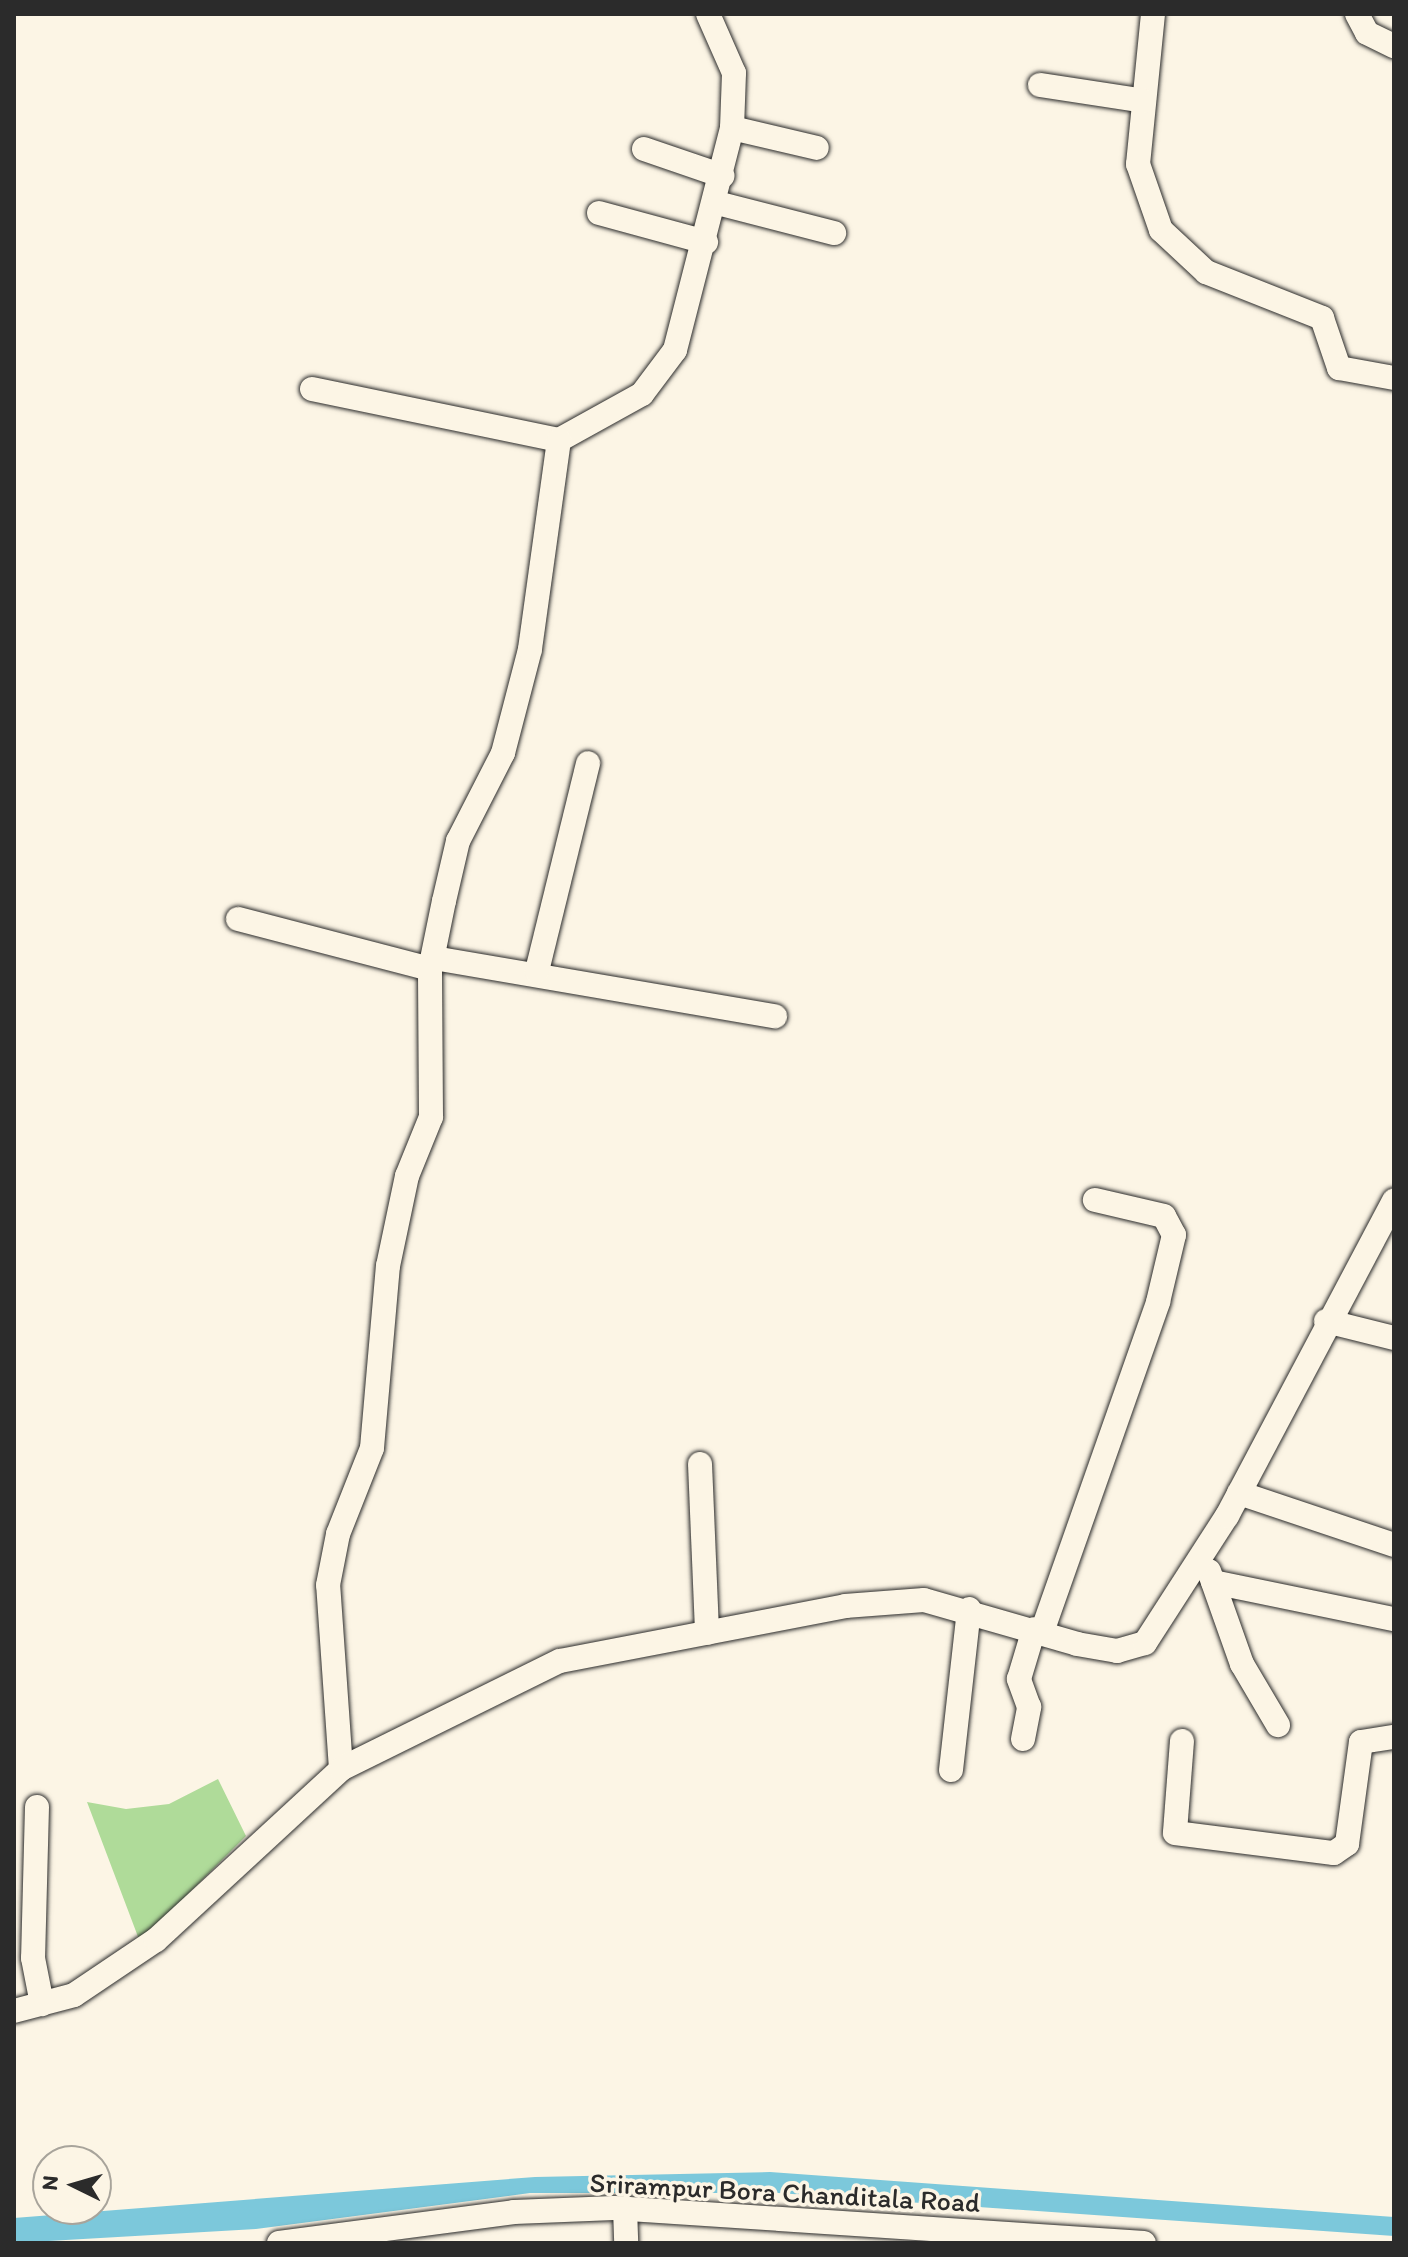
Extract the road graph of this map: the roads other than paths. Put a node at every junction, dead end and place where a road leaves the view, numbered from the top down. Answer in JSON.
{"nodes":[{"id":1,"x":708,"y":14,"type":"edge"},
{"id":2,"x":1153,"y":14,"type":"edge"},
{"id":3,"x":1357,"y":14,"type":"edge"},
{"id":4,"x":1394,"y":46,"type":"edge"},
{"id":5,"x":1040,"y":85,"type":"dead end"},
{"id":6,"x":1144,"y":101,"type":"junction"},
{"id":7,"x":732,"y":128,"type":"junction"},
{"id":8,"x":817,"y":148,"type":"dead end"},
{"id":9,"x":644,"y":149,"type":"dead end"},
{"id":10,"x":723,"y":176,"type":"junction"},
{"id":11,"x":717,"y":203,"type":"junction"},
{"id":12,"x":599,"y":213,"type":"dead end"},
{"id":13,"x":834,"y":233,"type":"dead end"},
{"id":14,"x":706,"y":242,"type":"junction"},
{"id":15,"x":1394,"y":378,"type":"edge"},
{"id":16,"x":312,"y":389,"type":"dead end"},
{"id":17,"x":559,"y":440,"type":"junction"},
{"id":18,"x":588,"y":763,"type":"dead end"},
{"id":19,"x":238,"y":919,"type":"dead end"},
{"id":20,"x":432,"y":963,"type":"junction"},
{"id":21,"x":537,"y":971,"type":"junction"},
{"id":22,"x":775,"y":1016,"type":"dead end"},
{"id":23,"x":1095,"y":1200,"type":"dead end"},
{"id":24,"x":1394,"y":1200,"type":"edge"},
{"id":25,"x":1326,"y":1321,"type":"junction"},
{"id":26,"x":1394,"y":1338,"type":"edge"},
{"id":27,"x":700,"y":1464,"type":"dead end"},
{"id":28,"x":1239,"y":1493,"type":"junction"},
{"id":29,"x":1394,"y":1545,"type":"edge"},
{"id":30,"x":1203,"y":1558,"type":"junction"},
{"id":31,"x":1213,"y":1582,"type":"junction"},
{"id":32,"x":969,"y":1609,"type":"junction"},
{"id":33,"x":1394,"y":1619,"type":"edge"},
{"id":34,"x":1038,"y":1630,"type":"junction"},
{"id":35,"x":707,"y":1633,"type":"junction"},
{"id":36,"x":1278,"y":1725,"type":"dead end"},
{"id":37,"x":1394,"y":1737,"type":"edge"},
{"id":38,"x":1023,"y":1739,"type":"dead end"},
{"id":39,"x":1182,"y":1741,"type":"dead end"},
{"id":40,"x":341,"y":1769,"type":"junction"},
{"id":41,"x":951,"y":1770,"type":"dead end"},
{"id":42,"x":37,"y":1807,"type":"dead end"},
{"id":43,"x":42,"y":2004,"type":"junction"},
{"id":44,"x":14,"y":2011,"type":"edge"},
{"id":45,"x":625,"y":2208,"type":"junction"},
{"id":46,"x":886,"y":2235,"type":"edge"},
{"id":47,"x":1076,"y":2241,"type":"edge"},
{"id":48,"x":279,"y":2243,"type":"edge"},
{"id":49,"x":626,"y":2243,"type":"edge"},
{"id":50,"x":1144,"y":2243,"type":"edge"}],
"edges":[{"from":1,"to":7,"type":"street"},
{"from":2,"to":6,"type":"street"},
{"from":3,"to":4,"type":"street"},
{"from":5,"to":6,"type":"street"},
{"from":6,"to":15,"type":"street"},
{"from":7,"to":8,"type":"street"},
{"from":7,"to":10,"type":"street"},
{"from":9,"to":10,"type":"street"},
{"from":10,"to":11,"type":"street"},
{"from":11,"to":13,"type":"street"},
{"from":11,"to":14,"type":"street"},
{"from":12,"to":14,"type":"street"},
{"from":14,"to":17,"type":"street"},
{"from":16,"to":17,"type":"street"},
{"from":17,"to":20,"type":"street"},
{"from":18,"to":21,"type":"street"},
{"from":19,"to":20,"type":"street"},
{"from":20,"to":21,"type":"street"},
{"from":20,"to":40,"type":"street"},
{"from":21,"to":22,"type":"street"},
{"from":23,"to":34,"type":"street"},
{"from":24,"to":25,"type":"street"},
{"from":25,"to":26,"type":"street"},
{"from":25,"to":28,"type":"street"},
{"from":27,"to":35,"type":"street"},
{"from":28,"to":29,"type":"street"},
{"from":28,"to":30,"type":"street"},
{"from":30,"to":31,"type":"street"},
{"from":30,"to":34,"type":"street"},
{"from":31,"to":33,"type":"street"},
{"from":31,"to":36,"type":"street"},
{"from":32,"to":34,"type":"street"},
{"from":32,"to":35,"type":"street"},
{"from":32,"to":41,"type":"street"},
{"from":34,"to":38,"type":"street"},
{"from":35,"to":40,"type":"street"},
{"from":37,"to":39,"type":"street"},
{"from":40,"to":43,"type":"street"},
{"from":42,"to":43,"type":"street"},
{"from":43,"to":44,"type":"street"},
{"from":45,"to":46,"type":"street","name":"Srirampur Bora Chanditala Road"},
{"from":45,"to":48,"type":"street","name":"Srirampur Bora Chanditala Road"},
{"from":45,"to":49,"type":"street"},
{"from":46,"to":47,"type":"street","name":"Srirampur Bora Chanditala Road"},
{"from":47,"to":50,"type":"street","name":"Srirampur Bora Chanditala Road"}]}
